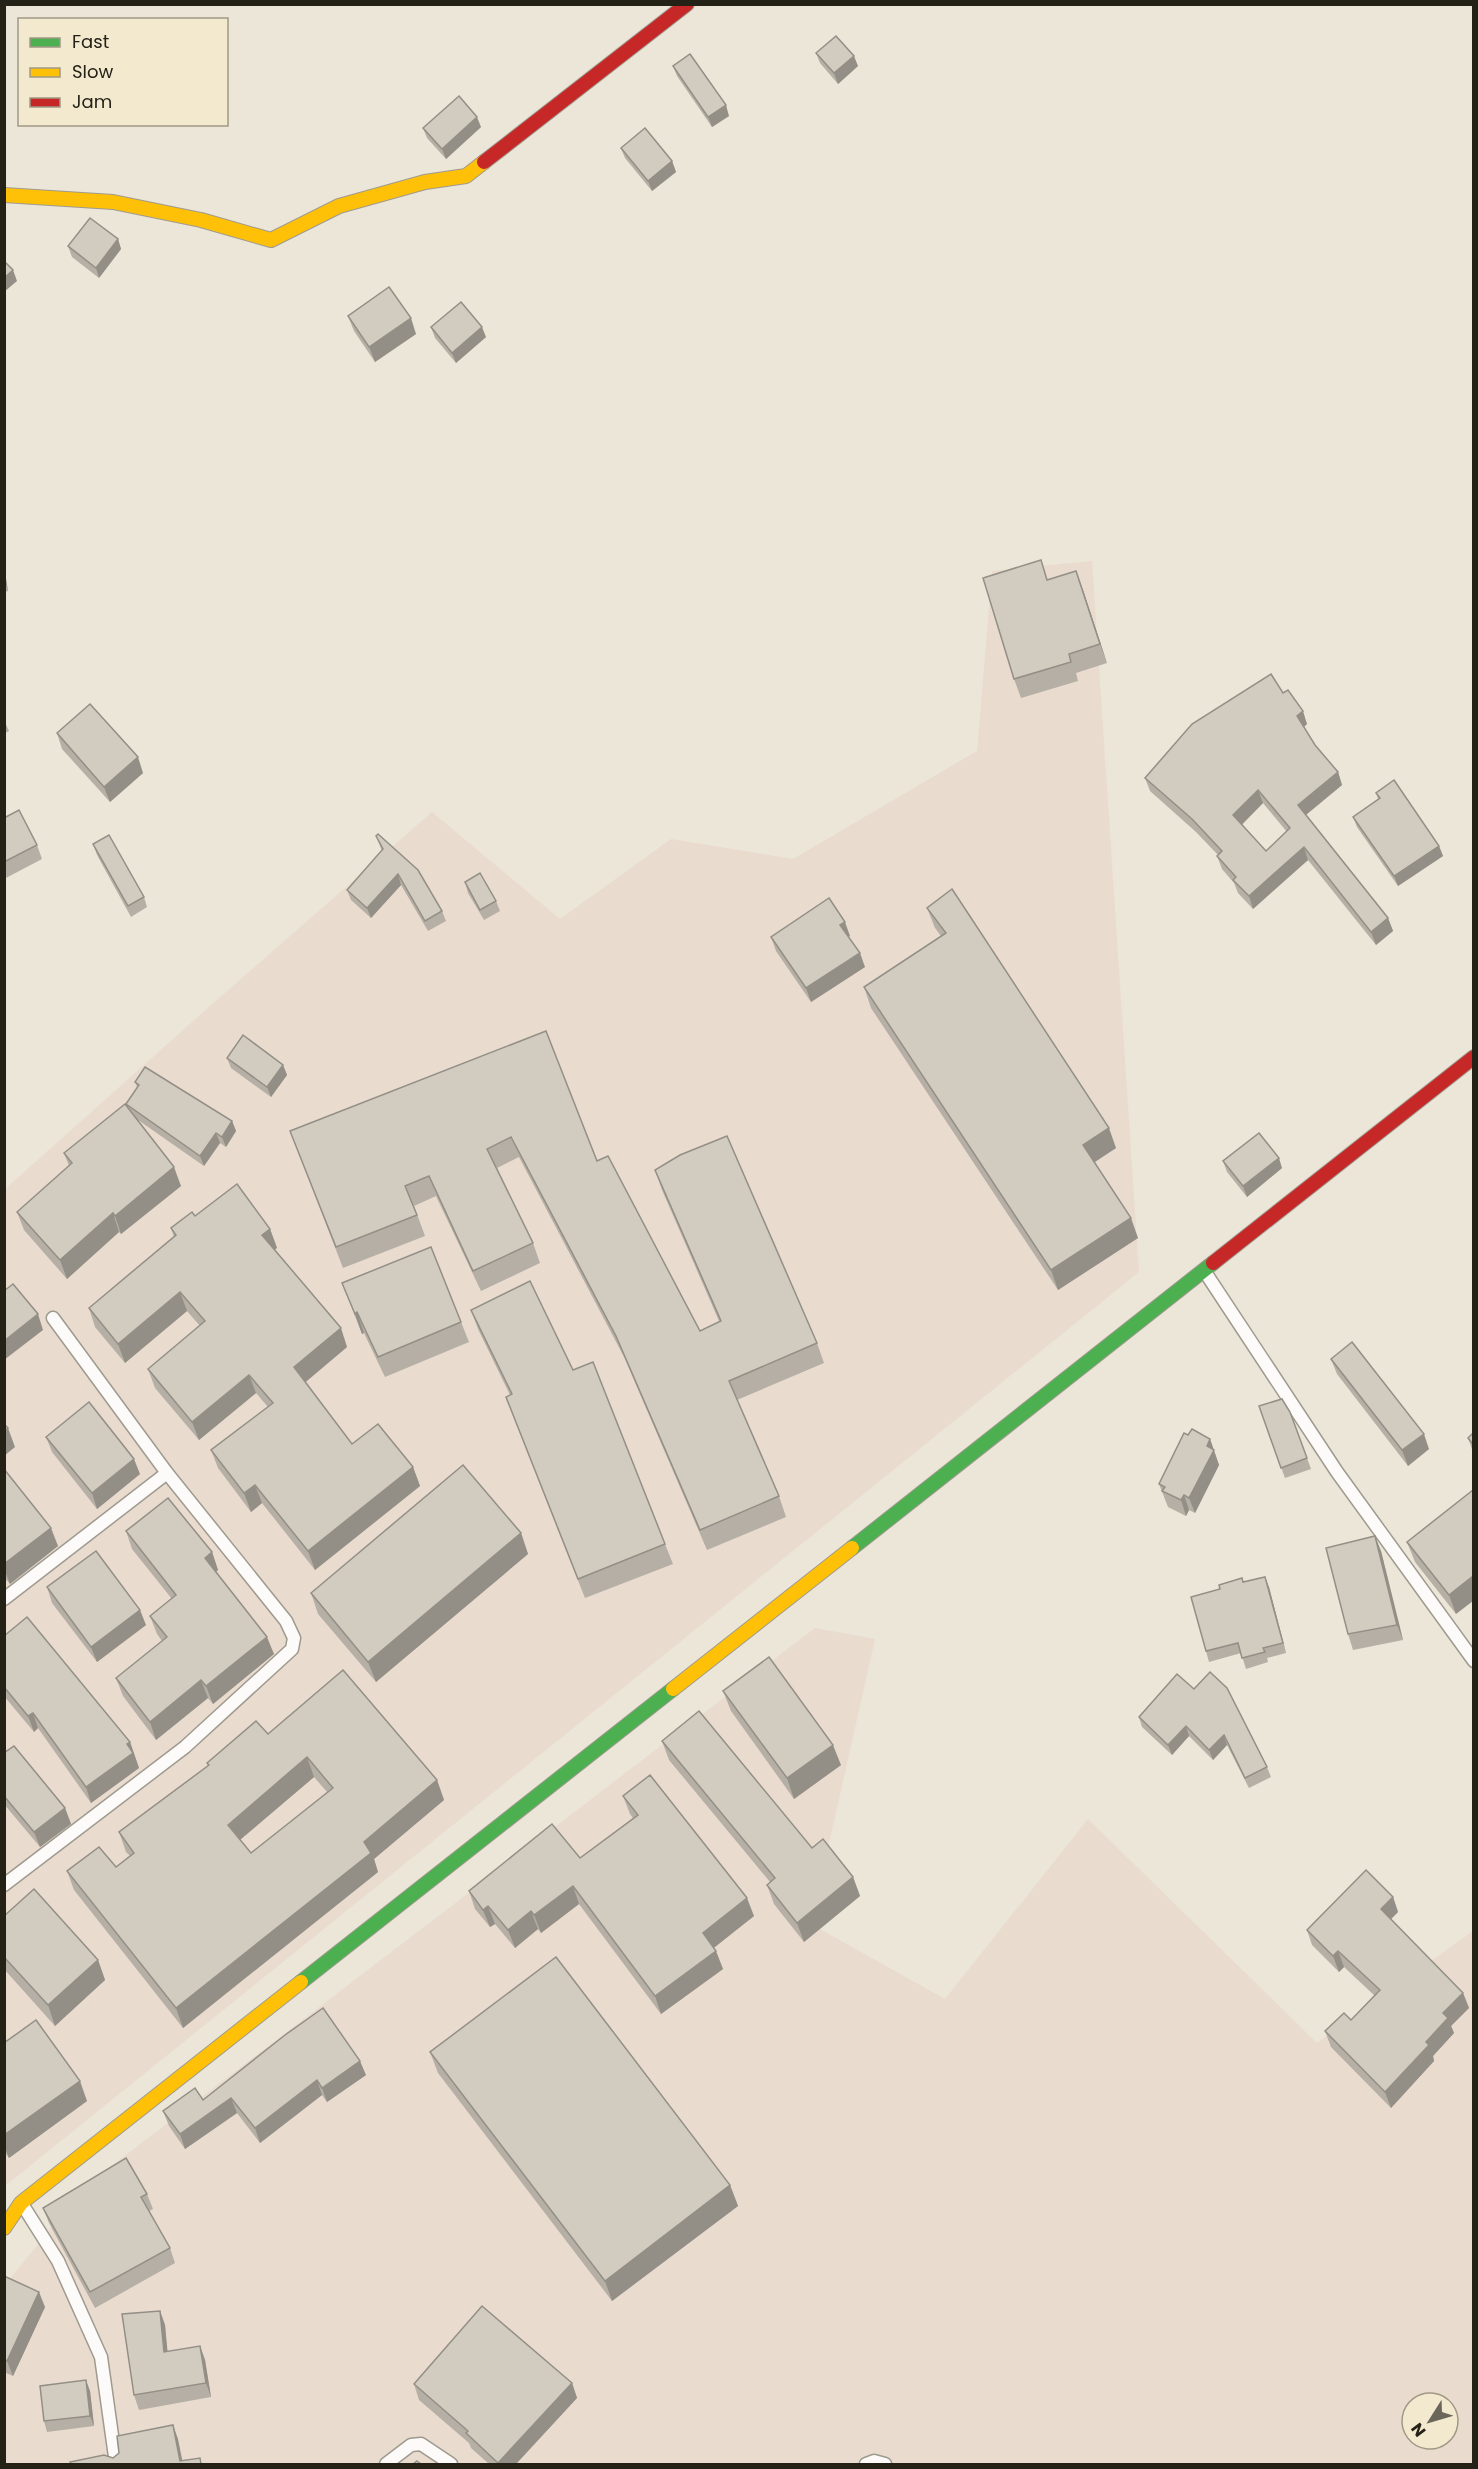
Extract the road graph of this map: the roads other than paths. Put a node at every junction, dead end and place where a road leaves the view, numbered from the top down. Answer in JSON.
{"nodes":[{"id":1,"x":687,"y":4,"type":"edge"},
{"id":2,"x":4,"y":195,"type":"edge"},
{"id":3,"x":1473,"y":1057,"type":"edge"},
{"id":4,"x":1204,"y":1270,"type":"junction"},
{"id":5,"x":53,"y":1318,"type":"dead end"},
{"id":6,"x":168,"y":1473,"type":"junction"},
{"id":7,"x":4,"y":1599,"type":"edge"},
{"id":8,"x":1473,"y":1661,"type":"edge"},
{"id":9,"x":4,"y":1886,"type":"edge"},
{"id":10,"x":21,"y":2203,"type":"junction"},
{"id":11,"x":4,"y":2228,"type":"edge"},
{"id":12,"x":116,"y":2464,"type":"edge"},
{"id":13,"x":386,"y":2464,"type":"edge"},
{"id":14,"x":451,"y":2464,"type":"edge"},
{"id":15,"x":866,"y":2464,"type":"edge"},
{"id":16,"x":885,"y":2464,"type":"edge"}],
"edges":[{"from":1,"to":2,"type":"street"},
{"from":3,"to":4,"type":"street"},
{"from":4,"to":8,"type":"lane"},
{"from":4,"to":10,"type":"street"},
{"from":5,"to":6,"type":"lane"},
{"from":6,"to":7,"type":"lane"},
{"from":6,"to":9,"type":"lane"},
{"from":10,"to":11,"type":"street"},
{"from":10,"to":12,"type":"lane"},
{"from":13,"to":14,"type":"lane"},
{"from":15,"to":16,"type":"lane"}]}
